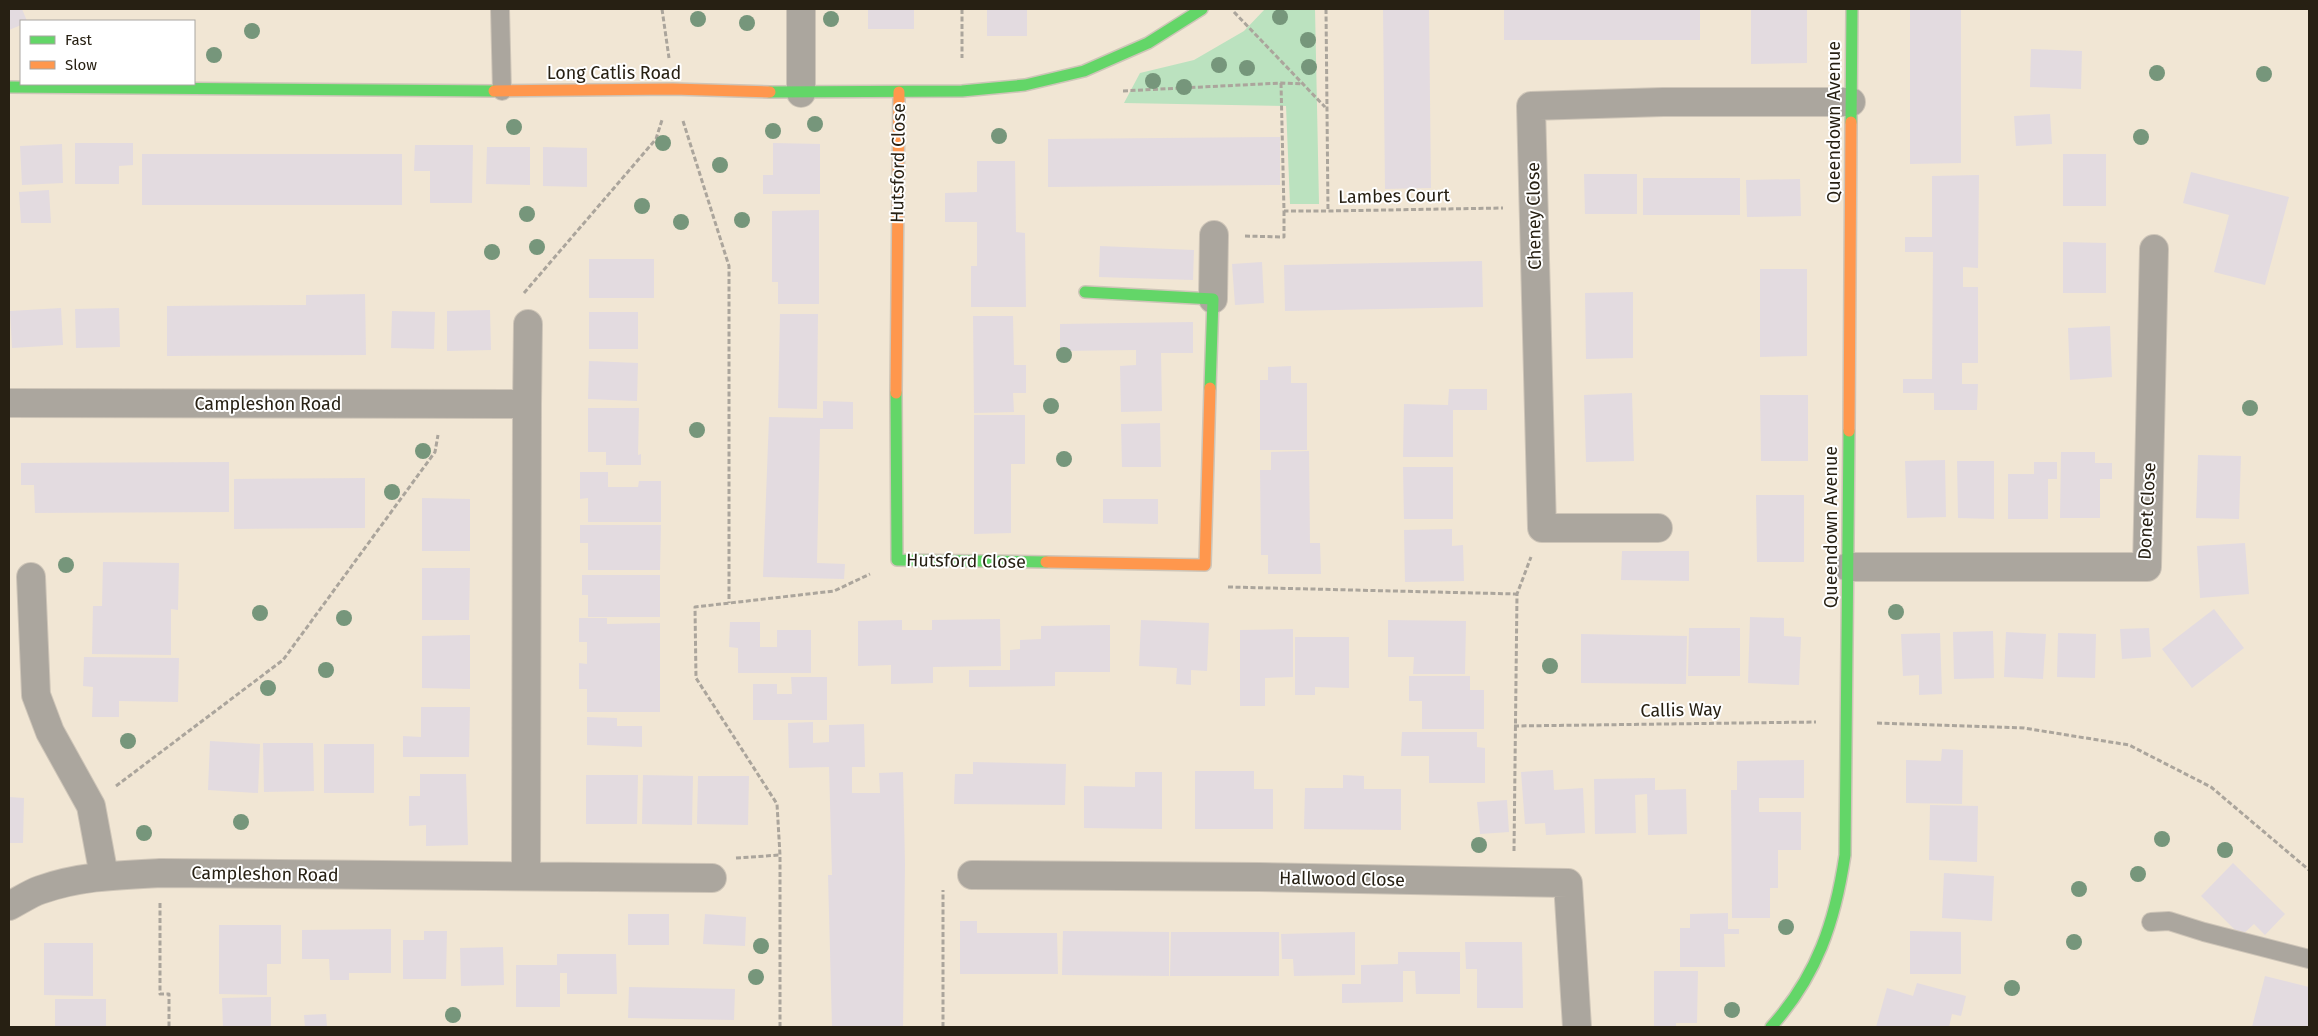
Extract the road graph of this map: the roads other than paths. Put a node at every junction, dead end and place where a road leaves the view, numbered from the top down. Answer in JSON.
{"nodes":[{"id":1,"x":500,"y":9,"type":"edge"},
{"id":2,"x":802,"y":9,"type":"edge"},
{"id":3,"x":1202,"y":9,"type":"edge"},
{"id":4,"x":1852,"y":9,"type":"edge"},
{"id":5,"x":9,"y":87,"type":"edge"},
{"id":6,"x":502,"y":91,"type":"junction"},
{"id":7,"x":899,"y":92,"type":"junction"},
{"id":8,"x":801,"y":93,"type":"junction"},
{"id":9,"x":1851,"y":102,"type":"junction"},
{"id":10,"x":1214,"y":235,"type":"road end"},
{"id":11,"x":2154,"y":248,"type":"dead end"},
{"id":12,"x":1085,"y":292,"type":"dead end"},
{"id":13,"x":1213,"y":299,"type":"junction"},
{"id":14,"x":528,"y":324,"type":"road end"},
{"id":15,"x":9,"y":403,"type":"edge"},
{"id":16,"x":527,"y":404,"type":"junction"},
{"id":17,"x":1658,"y":528,"type":"dead end"},
{"id":18,"x":1848,"y":567,"type":"junction"},
{"id":19,"x":31,"y":577,"type":"dead end"},
{"id":20,"x":972,"y":875,"type":"road end"},
{"id":21,"x":104,"y":876,"type":"junction"},
{"id":22,"x":526,"y":876,"type":"junction"},
{"id":23,"x":712,"y":878,"type":"road end"},
{"id":24,"x":9,"y":906,"type":"edge"},
{"id":25,"x":2151,"y":922,"type":"dead end"},
{"id":26,"x":2309,"y":959,"type":"edge"},
{"id":27,"x":1577,"y":1027,"type":"edge"},
{"id":28,"x":1771,"y":1027,"type":"edge"}],
"edges":[{"from":1,"to":6,"type":"lane"},
{"from":2,"to":8,"type":"street"},
{"from":3,"to":7,"type":"street","name":"Long Catlis Road"},
{"from":4,"to":9,"type":"street","name":"Queendown Avenue"},
{"from":5,"to":6,"type":"street","name":"Long Catlis Road"},
{"from":6,"to":8,"type":"street","name":"Long Catlis Road"},
{"from":7,"to":8,"type":"street","name":"Long Catlis Road"},
{"from":7,"to":13,"type":"street","name":"Hutsford Close"},
{"from":9,"to":17,"type":"street","name":"Cheney Close"},
{"from":9,"to":18,"type":"street","name":"Queendown Avenue"},
{"from":10,"to":13,"type":"street"},
{"from":11,"to":18,"type":"street","name":"Donet Close"},
{"from":12,"to":13,"type":"street"},
{"from":14,"to":16,"type":"street"},
{"from":15,"to":16,"type":"street","name":"Campleshon Road"},
{"from":16,"to":22,"type":"street"},
{"from":18,"to":28,"type":"street","name":"Queendown Avenue"},
{"from":19,"to":21,"type":"street"},
{"from":20,"to":27,"type":"street","name":"Hallwood Close"},
{"from":21,"to":22,"type":"street","name":"Campleshon Road"},
{"from":21,"to":24,"type":"street","name":"Campleshon Road"},
{"from":22,"to":23,"type":"street","name":"Campleshon Road"},
{"from":25,"to":26,"type":"lane"}]}
